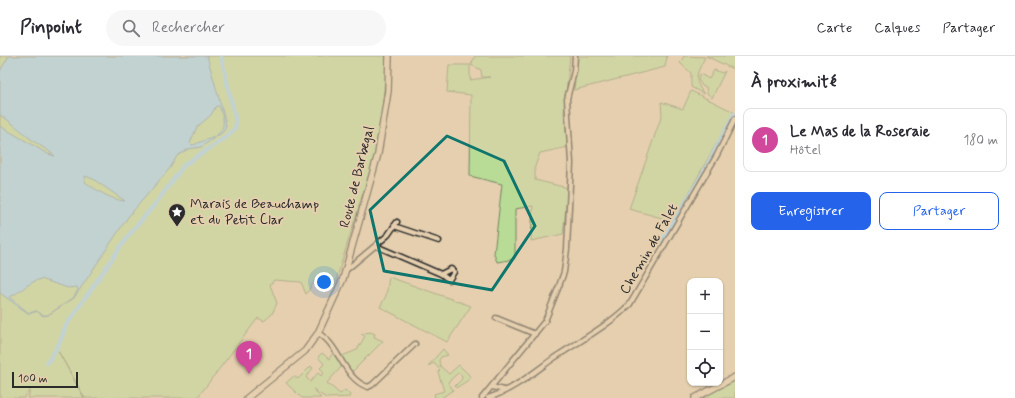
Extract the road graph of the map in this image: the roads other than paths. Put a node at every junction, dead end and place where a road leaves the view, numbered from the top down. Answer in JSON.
{"nodes":[{"id":1,"x":389,"y":56,"type":"edge"},
{"id":2,"x":575,"y":56,"type":"edge"},
{"id":3,"x":735,"y":119,"type":"edge"},
{"id":4,"x":397,"y":222,"type":"dead end"},
{"id":5,"x":394,"y":226,"type":"junction"},
{"id":6,"x":439,"y":240,"type":"dead end"},
{"id":7,"x":376,"y":246,"type":"junction"},
{"id":8,"x":345,"y":271,"type":"junction"},
{"id":9,"x":441,"y":274,"type":"dead end"},
{"id":10,"x":496,"y":318,"type":"dead end"},
{"id":11,"x":318,"y":333,"type":"junction"},
{"id":12,"x":535,"y":334,"type":"junction"},
{"id":13,"x":415,"y":344,"type":"dead end"},
{"id":14,"x":735,"y":377,"type":"edge"},
{"id":15,"x":492,"y":387,"type":"junction"},
{"id":16,"x":504,"y":390,"type":"junction"},
{"id":17,"x":247,"y":398,"type":"edge"},
{"id":18,"x":482,"y":398,"type":"edge"},
{"id":19,"x":488,"y":398,"type":"edge"},
{"id":20,"x":695,"y":398,"type":"edge"}],
"edges":[{"from":1,"to":8,"type":"street","name":"Route de Barbegal"},
{"from":2,"to":12,"type":"street"},
{"from":3,"to":16,"type":"street","name":"Chemin de Falet"},
{"from":4,"to":5,"type":"street"},
{"from":5,"to":6,"type":"street"},
{"from":5,"to":7,"type":"street"},
{"from":7,"to":8,"type":"street"},
{"from":7,"to":9,"type":"street"},
{"from":8,"to":11,"type":"street","name":"Route de Barbegal"},
{"from":10,"to":12,"type":"street"},
{"from":11,"to":13,"type":"street"},
{"from":11,"to":17,"type":"street","name":"Route de Barbegal"},
{"from":12,"to":15,"type":"street"},
{"from":14,"to":20,"type":"street"},
{"from":15,"to":16,"type":"street"},
{"from":15,"to":18,"type":"street"},
{"from":16,"to":19,"type":"street","name":"Chemin de Falet"}]}
